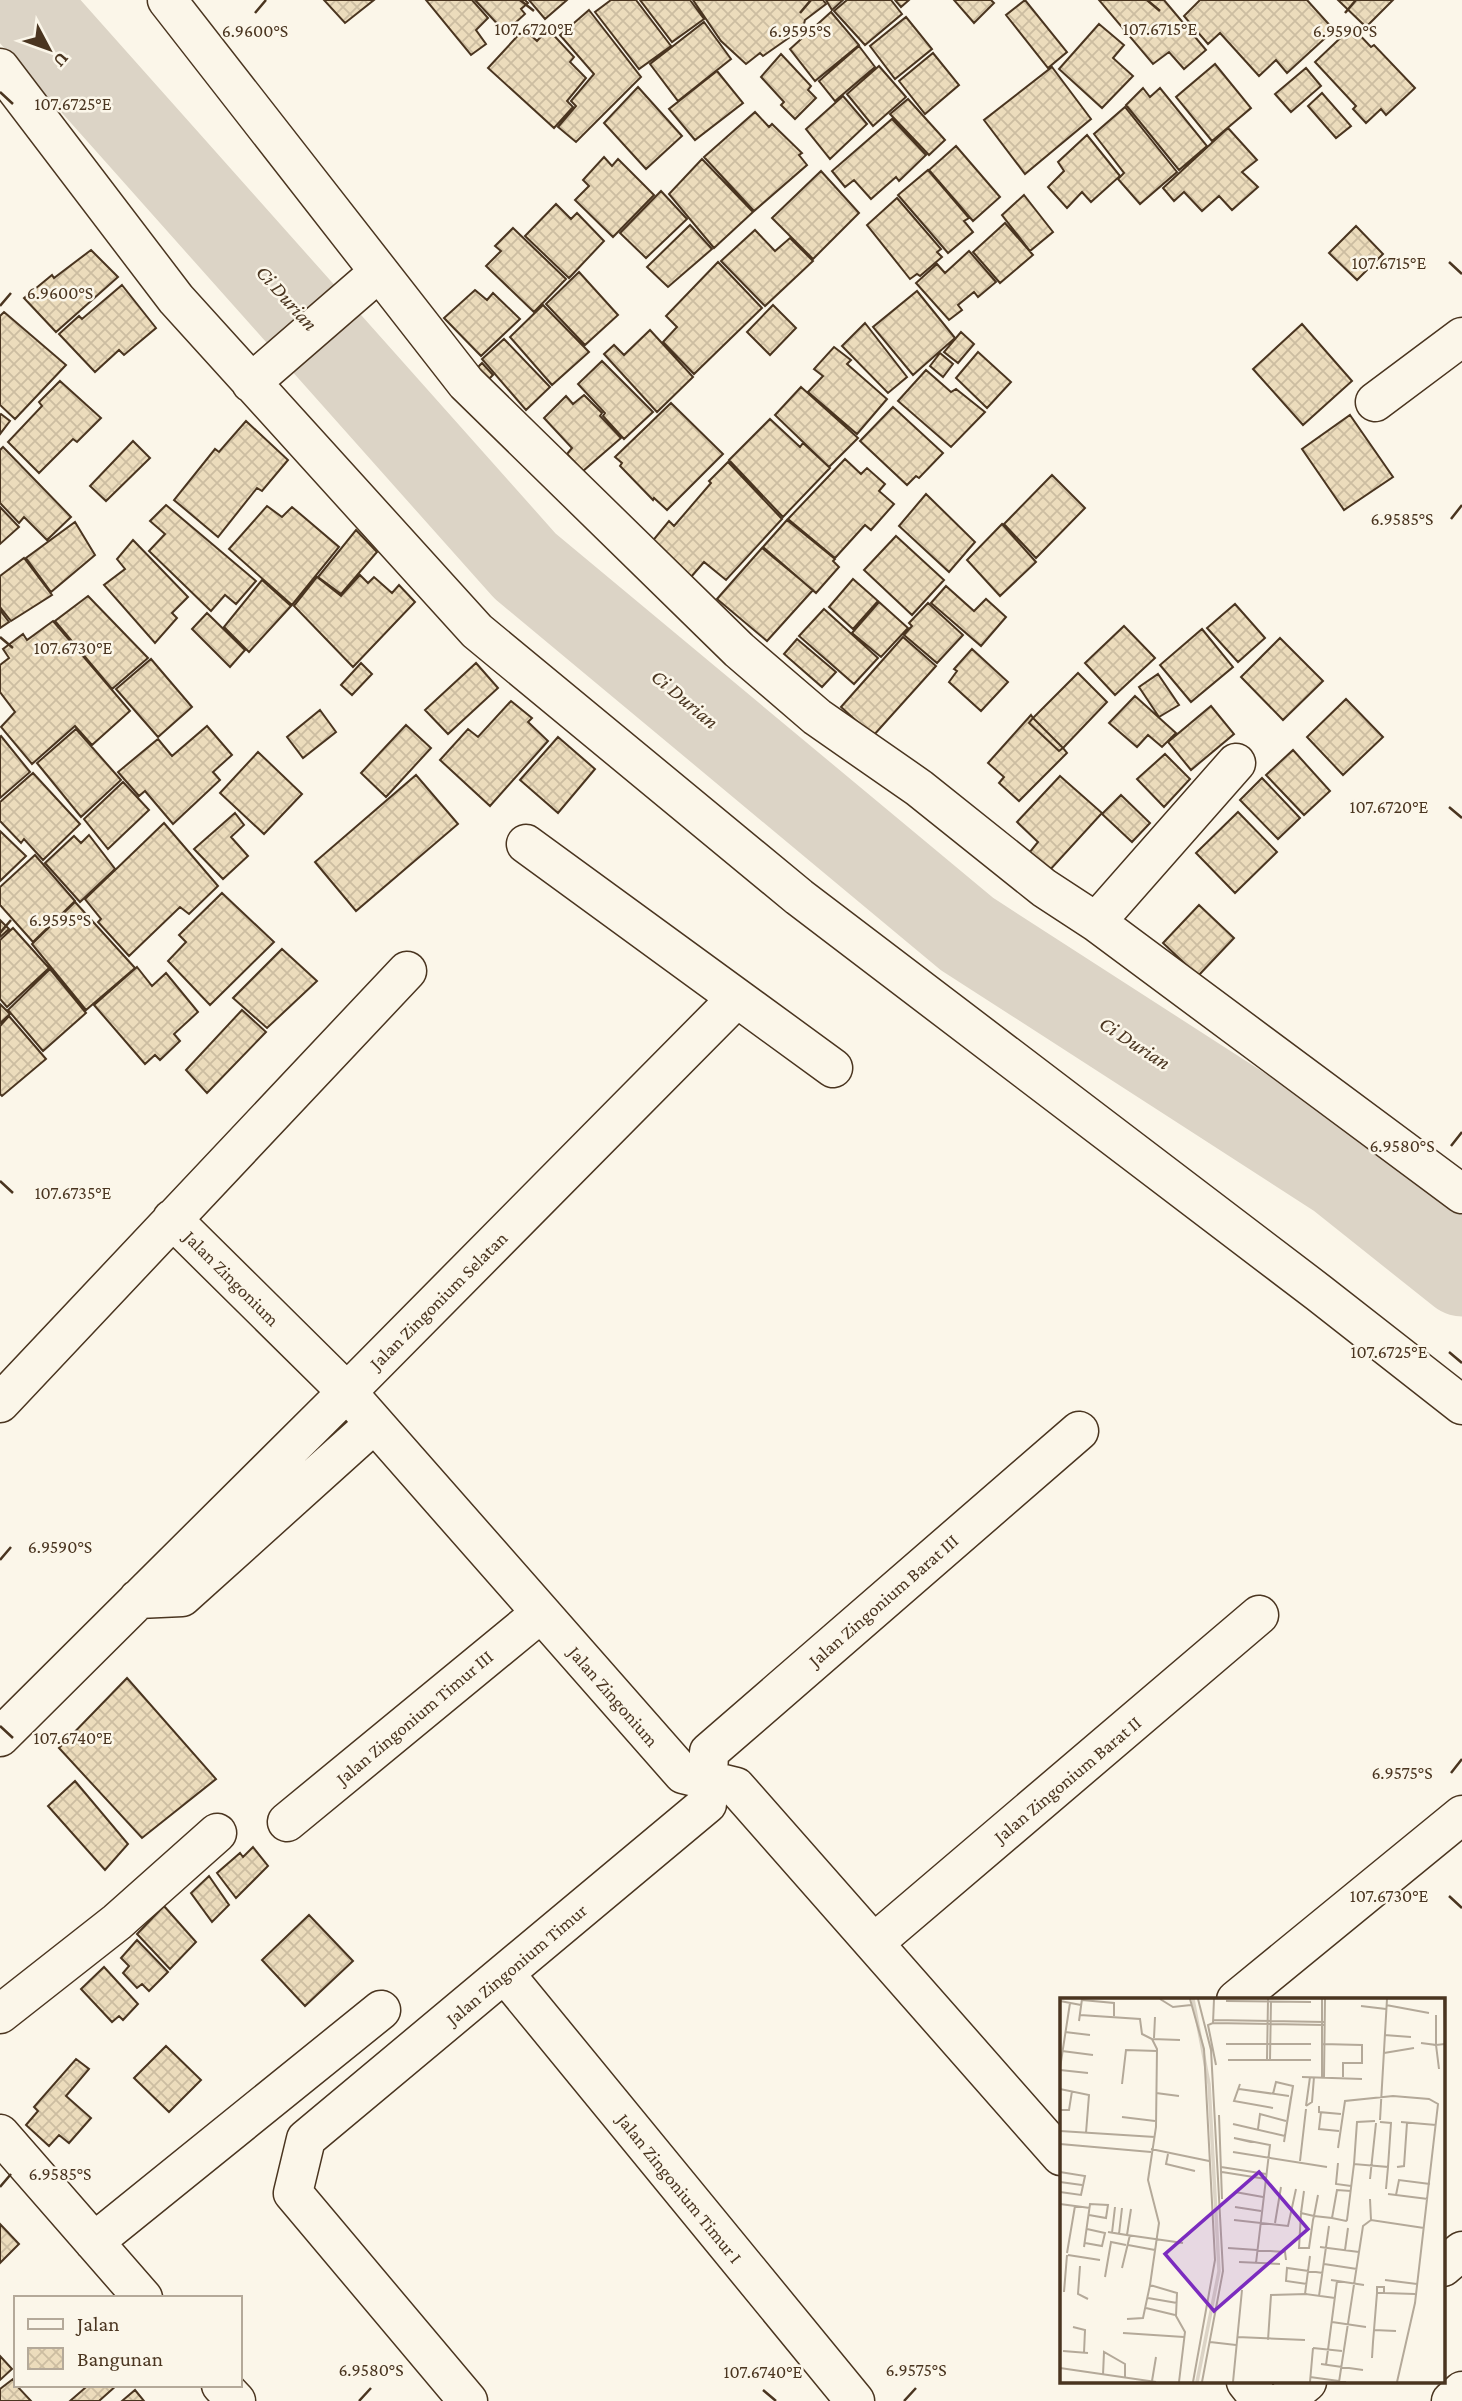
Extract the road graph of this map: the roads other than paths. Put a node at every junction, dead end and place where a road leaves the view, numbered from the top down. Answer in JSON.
{"nodes":[{"id":1,"x":167,"y":0,"type":"edge"},
{"id":2,"x":0,"y":68,"type":"edge"},
{"id":3,"x":365,"y":284,"type":"junction"},
{"id":4,"x":1462,"y":337,"type":"edge"},
{"id":5,"x":264,"y":371,"type":"junction"},
{"id":6,"x":1375,"y":402,"type":"dead end"},
{"id":7,"x":1236,"y":763,"type":"dead end"},
{"id":8,"x":526,"y":844,"type":"dead end"},
{"id":9,"x":1096,"y":922,"type":"junction"},
{"id":10,"x":407,"y":971,"type":"dead end"},
{"id":11,"x":736,"y":999,"type":"junction"},
{"id":12,"x":833,"y":1068,"type":"dead end"},
{"id":13,"x":1462,"y":1194,"type":"edge"},
{"id":14,"x":172,"y":1219,"type":"junction"},
{"id":15,"x":347,"y":1392,"type":"junction"},
{"id":16,"x":0,"y":1403,"type":"edge"},
{"id":17,"x":1462,"y":1405,"type":"edge"},
{"id":18,"x":374,"y":1424,"type":"junction"},
{"id":19,"x":1079,"y":1431,"type":"dead end"},
{"id":20,"x":138,"y":1599,"type":"junction"},
{"id":21,"x":541,"y":1613,"type":"junction"},
{"id":22,"x":1259,"y":1615,"type":"dead end"},
{"id":23,"x":0,"y":1737,"type":"edge"},
{"id":24,"x":709,"y":1779,"type":"junction"},
{"id":25,"x":1462,"y":1815,"type":"edge"},
{"id":26,"x":287,"y":1822,"type":"dead end"},
{"id":27,"x":217,"y":1833,"type":"dead end"},
{"id":28,"x":874,"y":1943,"type":"junction"},
{"id":29,"x":505,"y":1974,"type":"junction"},
{"id":30,"x":1238,"y":1998,"type":"edge"},
{"id":31,"x":381,"y":2010,"type":"dead end"},
{"id":32,"x":0,"y":2014,"type":"edge"},
{"id":33,"x":0,"y":2134,"type":"edge"},
{"id":34,"x":1059,"y":2150,"type":"edge"},
{"id":35,"x":94,"y":2242,"type":"junction"},
{"id":36,"x":1462,"y":2250,"type":"edge"},
{"id":37,"x":1444,"y":2266,"type":"edge"},
{"id":38,"x":142,"y":2296,"type":"edge"},
{"id":39,"x":1248,"y":2384,"type":"edge"},
{"id":40,"x":1305,"y":2384,"type":"edge"},
{"id":41,"x":224,"y":2387,"type":"edge"},
{"id":42,"x":1462,"y":2391,"type":"edge"},
{"id":43,"x":236,"y":2401,"type":"edge"},
{"id":44,"x":468,"y":2401,"type":"edge"},
{"id":45,"x":855,"y":2401,"type":"edge"},
{"id":46,"x":1261,"y":2401,"type":"edge"},
{"id":47,"x":1284,"y":2401,"type":"edge"},
{"id":48,"x":1451,"y":2401,"type":"edge"}],
"edges":[{"from":1,"to":3,"type":"street"},
{"from":2,"to":5,"type":"street"},
{"from":3,"to":5,"type":"street"},
{"from":3,"to":9,"type":"street"},
{"from":4,"to":6,"type":"street"},
{"from":5,"to":17,"type":"street"},
{"from":7,"to":9,"type":"street"},
{"from":8,"to":11,"type":"street"},
{"from":9,"to":13,"type":"street"},
{"from":10,"to":14,"type":"street"},
{"from":11,"to":12,"type":"street"},
{"from":11,"to":15,"type":"street","name":"Jalan Zingonium Selatan"},
{"from":14,"to":15,"type":"street","name":"Jalan Zingonium"},
{"from":14,"to":16,"type":"street"},
{"from":15,"to":18,"type":"street","name":"Jalan Zingonium"},
{"from":15,"to":20,"type":"street","name":"Jalan Zingonium Selatan"},
{"from":18,"to":20,"type":"street"},
{"from":18,"to":21,"type":"street","name":"Jalan Zingonium"},
{"from":19,"to":24,"type":"street","name":"Jalan Zingonium Barat III"},
{"from":20,"to":23,"type":"street","name":"Jalan Zingonium Selatan"},
{"from":21,"to":24,"type":"street","name":"Jalan Zingonium"},
{"from":21,"to":26,"type":"street","name":"Jalan Zingonium Timur III"},
{"from":22,"to":28,"type":"street","name":"Jalan Zingonium Barat II"},
{"from":24,"to":28,"type":"street","name":"Jalan Zingonium"},
{"from":24,"to":29,"type":"street","name":"Jalan Zingonium Timur"},
{"from":25,"to":30,"type":"street"},
{"from":27,"to":32,"type":"street"},
{"from":28,"to":34,"type":"street","name":"Jalan Zingonium"},
{"from":29,"to":44,"type":"street","name":"Jalan Zingonium Timur"},
{"from":29,"to":45,"type":"street","name":"Jalan Zingonium Timur I"},
{"from":31,"to":35,"type":"street"},
{"from":33,"to":35,"type":"street"},
{"from":35,"to":38,"type":"street"},
{"from":36,"to":37,"type":"street"},
{"from":39,"to":46,"type":"street"},
{"from":40,"to":47,"type":"street"},
{"from":41,"to":43,"type":"street"},
{"from":42,"to":48,"type":"street"}]}
